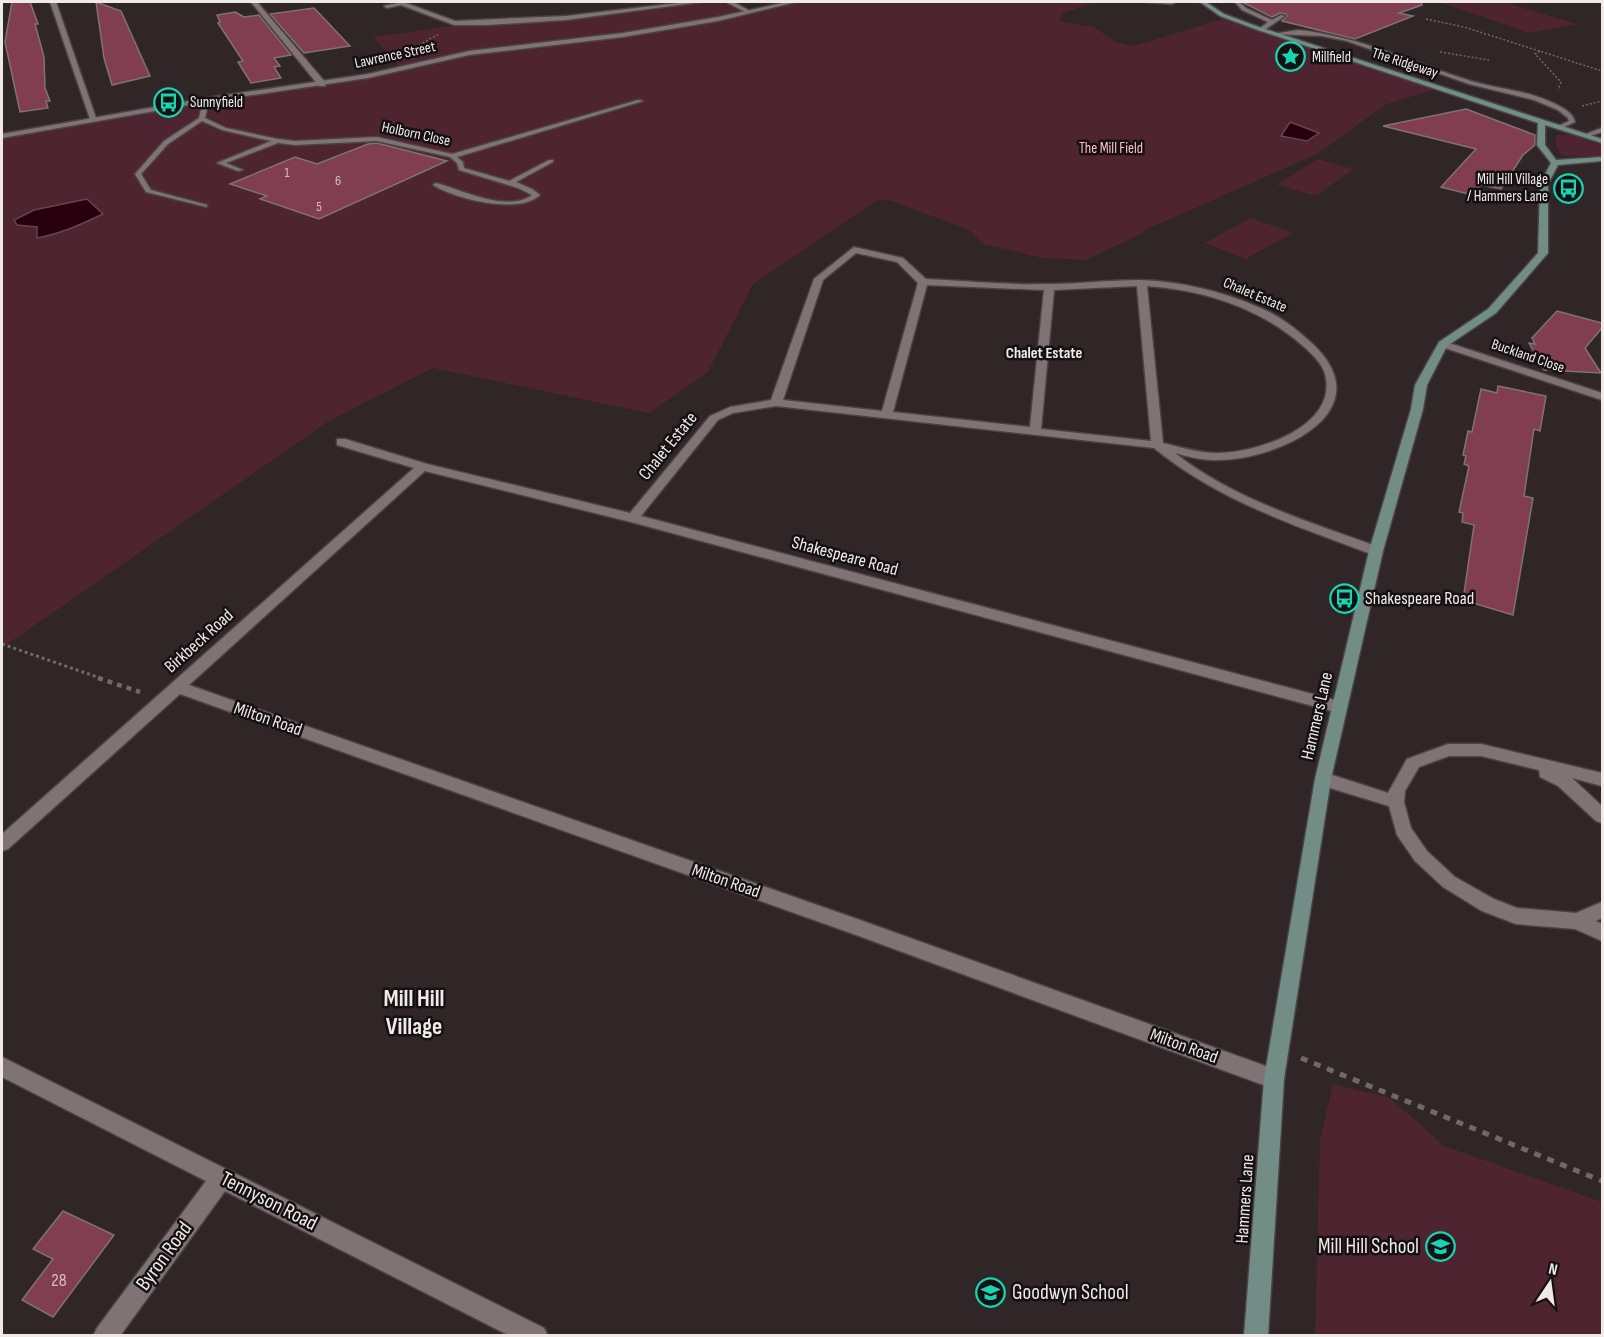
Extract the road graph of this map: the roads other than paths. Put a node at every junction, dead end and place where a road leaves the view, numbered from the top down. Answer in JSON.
{"nodes":[{"id":1,"x":53,"y":2,"type":"edge"},
{"id":2,"x":254,"y":2,"type":"edge"},
{"id":3,"x":698,"y":2,"type":"edge"},
{"id":4,"x":729,"y":2,"type":"edge"},
{"id":5,"x":794,"y":2,"type":"edge"},
{"id":6,"x":1149,"y":2,"type":"edge"},
{"id":7,"x":1172,"y":2,"type":"edge"},
{"id":8,"x":1203,"y":2,"type":"edge"},
{"id":9,"x":1237,"y":2,"type":"edge"},
{"id":10,"x":387,"y":6,"type":"dead end"},
{"id":11,"x":750,"y":12,"type":"junction"},
{"id":12,"x":1283,"y":16,"type":"dead end"},
{"id":13,"x":1272,"y":22,"type":"junction"},
{"id":14,"x":1261,"y":30,"type":"junction"},
{"id":15,"x":1275,"y":34,"type":"junction"},
{"id":16,"x":322,"y":84,"type":"junction"},
{"id":17,"x":206,"y":100,"type":"junction"},
{"id":18,"x":640,"y":101,"type":"dead end"},
{"id":19,"x":94,"y":119,"type":"junction"},
{"id":20,"x":202,"y":119,"type":"junction"},
{"id":21,"x":1542,"y":122,"type":"junction"},
{"id":22,"x":1560,"y":127,"type":"junction"},
{"id":23,"x":1602,"y":130,"type":"edge"},
{"id":24,"x":1587,"y":135,"type":"junction"},
{"id":25,"x":2,"y":136,"type":"edge"},
{"id":26,"x":278,"y":141,"type":"junction"},
{"id":27,"x":1602,"y":141,"type":"edge"},
{"id":28,"x":452,"y":156,"type":"junction"},
{"id":29,"x":1602,"y":159,"type":"edge"},
{"id":30,"x":551,"y":161,"type":"dead end"},
{"id":31,"x":1555,"y":163,"type":"junction"},
{"id":32,"x":240,"y":170,"type":"dead end"},
{"id":33,"x":508,"y":184,"type":"junction"},
{"id":34,"x":436,"y":185,"type":"dead end"},
{"id":35,"x":205,"y":206,"type":"dead end"},
{"id":36,"x":923,"y":282,"type":"junction"},
{"id":37,"x":1142,"y":283,"type":"junction"},
{"id":38,"x":1049,"y":288,"type":"junction"},
{"id":39,"x":1443,"y":344,"type":"junction"},
{"id":40,"x":1602,"y":397,"type":"edge"},
{"id":41,"x":776,"y":403,"type":"junction"},
{"id":42,"x":886,"y":416,"type":"junction"},
{"id":43,"x":1035,"y":432,"type":"junction"},
{"id":44,"x":340,"y":442,"type":"dead end"},
{"id":45,"x":1157,"y":445,"type":"junction"},
{"id":46,"x":423,"y":467,"type":"junction"},
{"id":47,"x":633,"y":518,"type":"junction"},
{"id":48,"x":1376,"y":551,"type":"junction"},
{"id":49,"x":177,"y":687,"type":"junction"},
{"id":50,"x":1339,"y":707,"type":"junction"},
{"id":51,"x":1527,"y":762,"type":"junction"},
{"id":52,"x":1323,"y":779,"type":"junction"},
{"id":53,"x":1602,"y":779,"type":"edge"},
{"id":54,"x":1396,"y":802,"type":"junction"},
{"id":55,"x":1602,"y":816,"type":"edge"},
{"id":56,"x":2,"y":844,"type":"edge"},
{"id":57,"x":1602,"y":910,"type":"edge"},
{"id":58,"x":1577,"y":921,"type":"junction"},
{"id":59,"x":1602,"y":933,"type":"edge"},
{"id":60,"x":2,"y":1067,"type":"edge"},
{"id":61,"x":1274,"y":1079,"type":"junction"},
{"id":62,"x":222,"y":1177,"type":"junction"},
{"id":63,"x":105,"y":1335,"type":"edge"},
{"id":64,"x":536,"y":1335,"type":"edge"},
{"id":65,"x":1256,"y":1335,"type":"edge"}],
"edges":[{"from":1,"to":19,"type":"street"},
{"from":2,"to":16,"type":"street"},
{"from":3,"to":10,"type":"street"},
{"from":4,"to":11,"type":"street"},
{"from":5,"to":11,"type":"street","name":"Lawrence Street"},
{"from":6,"to":7,"type":"street"},
{"from":8,"to":14,"type":"main road","name":"The Ridgeway"},
{"from":9,"to":13,"type":"lane"},
{"from":11,"to":16,"type":"street","name":"Lawrence Street"},
{"from":12,"to":13,"type":"lane"},
{"from":13,"to":14,"type":"lane"},
{"from":14,"to":15,"type":"main road","name":"The Ridgeway"},
{"from":15,"to":21,"type":"main road","name":"The Ridgeway"},
{"from":15,"to":22,"type":"lane"},
{"from":16,"to":17,"type":"street","name":"Lawrence Street"},
{"from":17,"to":19,"type":"street","name":"Lawrence Street"},
{"from":17,"to":20,"type":"lane"},
{"from":18,"to":28,"type":"lane","name":"Holborn Close"},
{"from":19,"to":25,"type":"street","name":"Lawrence Street"},
{"from":20,"to":26,"type":"lane","name":"Holborn Close"},
{"from":20,"to":35,"type":"lane"},
{"from":21,"to":22,"type":"main road","name":"The Ridgeway"},
{"from":21,"to":31,"type":"main road"},
{"from":22,"to":24,"type":"main road","name":"The Ridgeway"},
{"from":23,"to":24,"type":"street"},
{"from":24,"to":27,"type":"main road","name":"The Ridgeway"},
{"from":26,"to":28,"type":"lane","name":"Holborn Close"},
{"from":26,"to":32,"type":"lane"},
{"from":28,"to":33,"type":"lane"},
{"from":29,"to":31,"type":"main road"},
{"from":30,"to":33,"type":"lane"},
{"from":31,"to":39,"type":"main road","name":"Hammers Lane"},
{"from":33,"to":34,"type":"lane"},
{"from":36,"to":38,"type":"street","name":"Chalet Estate"},
{"from":36,"to":41,"type":"street"},
{"from":36,"to":42,"type":"street"},
{"from":37,"to":38,"type":"street","name":"Chalet Estate"},
{"from":37,"to":45,"type":"street"},
{"from":37,"to":45,"type":"street","name":"Chalet Estate"},
{"from":38,"to":43,"type":"street"},
{"from":39,"to":40,"type":"street","name":"Buckland Close"},
{"from":39,"to":48,"type":"main road","name":"Hammers Lane"},
{"from":41,"to":42,"type":"street","name":"Chalet Estate"},
{"from":41,"to":47,"type":"street","name":"Chalet Estate"},
{"from":42,"to":43,"type":"street","name":"Chalet Estate"},
{"from":43,"to":45,"type":"street","name":"Chalet Estate"},
{"from":44,"to":46,"type":"street","name":"Shakespeare Road"},
{"from":45,"to":48,"type":"street"},
{"from":46,"to":47,"type":"street","name":"Shakespeare Road"},
{"from":46,"to":49,"type":"street","name":"Birkbeck Road"},
{"from":47,"to":50,"type":"street","name":"Shakespeare Road"},
{"from":48,"to":50,"type":"main road","name":"Hammers Lane"},
{"from":49,"to":56,"type":"street","name":"Birkbeck Road"},
{"from":49,"to":61,"type":"street","name":"Milton Road"},
{"from":50,"to":52,"type":"main road","name":"Hammers Lane"},
{"from":51,"to":53,"type":"street"},
{"from":51,"to":54,"type":"street"},
{"from":51,"to":55,"type":"street"},
{"from":52,"to":54,"type":"street"},
{"from":52,"to":61,"type":"main road","name":"Hammers Lane"},
{"from":54,"to":58,"type":"street"},
{"from":57,"to":58,"type":"street"},
{"from":58,"to":59,"type":"street"},
{"from":60,"to":62,"type":"street","name":"Tennyson Road"},
{"from":61,"to":65,"type":"main road","name":"Hammers Lane"},
{"from":62,"to":63,"type":"street","name":"Byron Road"},
{"from":62,"to":64,"type":"street","name":"Tennyson Road"}]}
